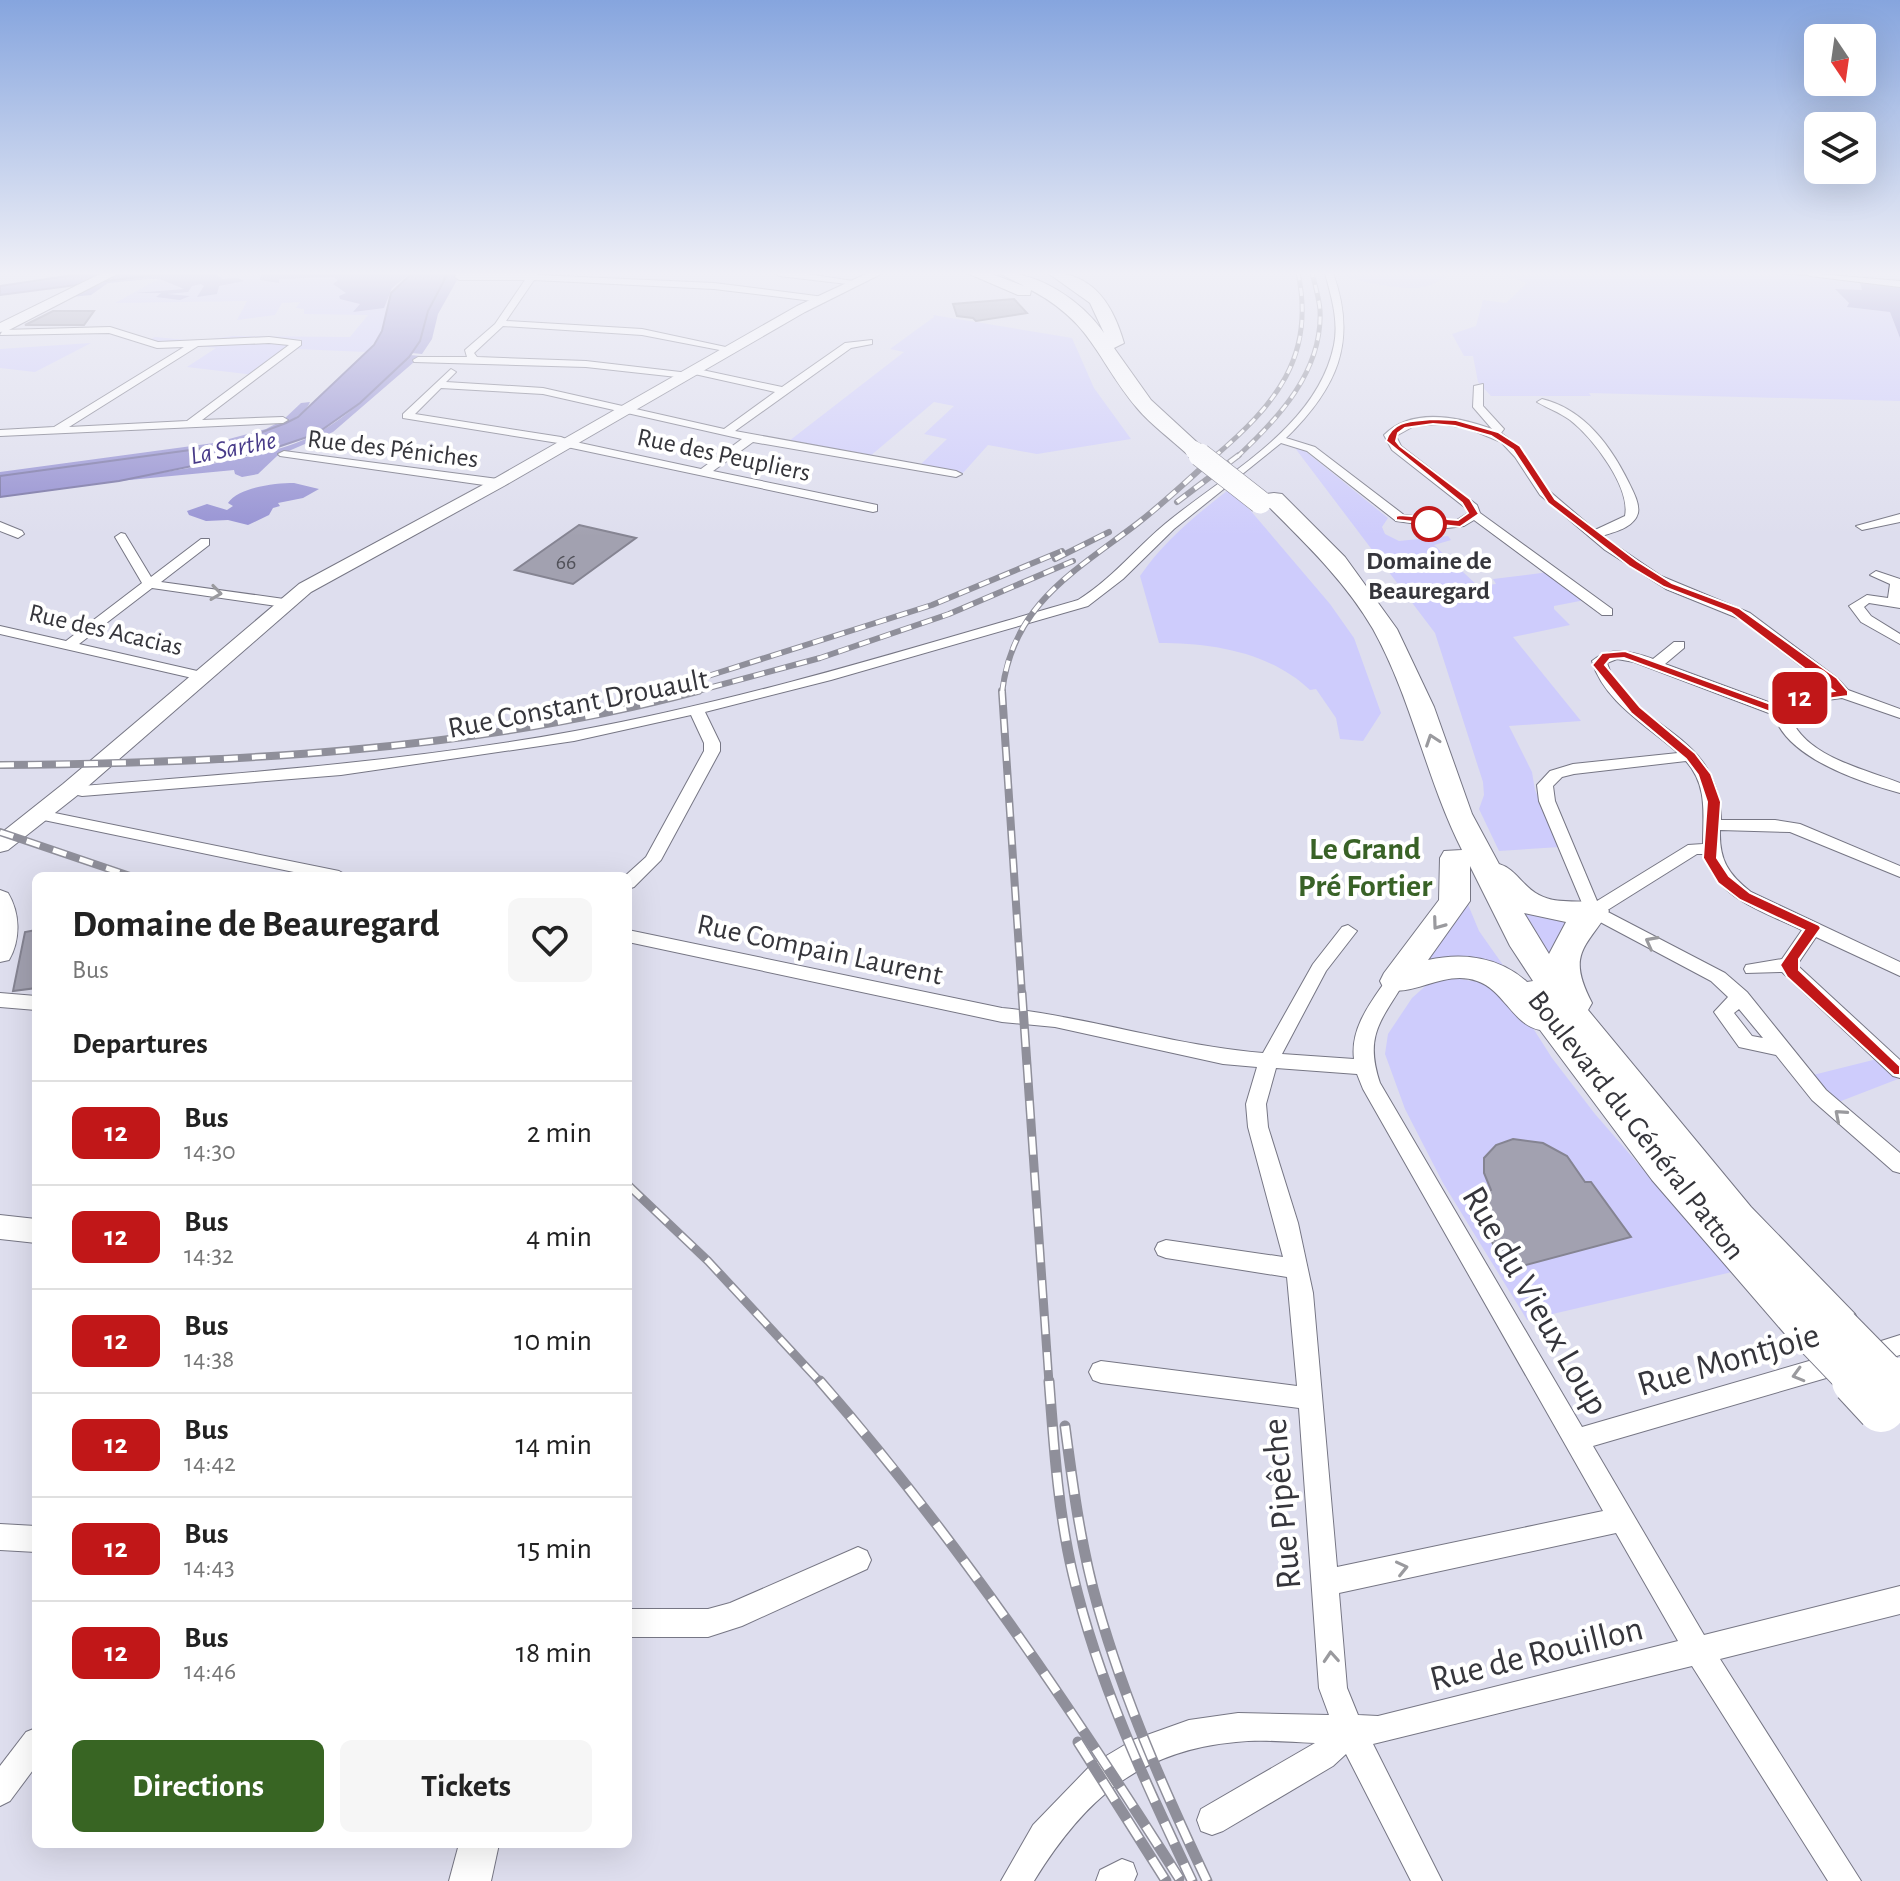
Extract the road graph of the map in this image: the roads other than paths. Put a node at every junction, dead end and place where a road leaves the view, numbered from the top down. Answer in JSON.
{"nodes":[{"id":1,"x":170,"y":361,"type":"edge"},
{"id":2,"x":274,"y":361,"type":"edge"},
{"id":3,"x":544,"y":361,"type":"edge"},
{"id":4,"x":710,"y":361,"type":"edge"},
{"id":5,"x":826,"y":361,"type":"edge"},
{"id":6,"x":1118,"y":361,"type":"edge"},
{"id":7,"x":1333,"y":361,"type":"edge"},
{"id":8,"x":451,"y":372,"type":"dead end"},
{"id":9,"x":690,"y":373,"type":"junction"},
{"id":10,"x":438,"y":385,"type":"junction"},
{"id":11,"x":1479,"y":386,"type":"dead end"},
{"id":12,"x":784,"y":391,"type":"junction"},
{"id":13,"x":1542,"y":402,"type":"dead end"},
{"id":14,"x":624,"y":411,"type":"junction"},
{"id":15,"x":283,"y":420,"type":"dead end"},
{"id":16,"x":190,"y":424,"type":"junction"},
{"id":17,"x":55,"y":431,"type":"junction"},
{"id":18,"x":726,"y":432,"type":"junction"},
{"id":19,"x":0,"y":433,"type":"edge"},
{"id":20,"x":1494,"y":434,"type":"junction"},
{"id":21,"x":751,"y":438,"type":"junction"},
{"id":22,"x":1279,"y":439,"type":"junction"},
{"id":23,"x":567,"y":444,"type":"junction"},
{"id":24,"x":284,"y":454,"type":"dead end"},
{"id":25,"x":704,"y":472,"type":"junction"},
{"id":26,"x":956,"y":474,"type":"dead end"},
{"id":27,"x":498,"y":483,"type":"junction"},
{"id":28,"x":1267,"y":500,"type":"junction"},
{"id":29,"x":873,"y":508,"type":"dead end"},
{"id":30,"x":1474,"y":514,"type":"junction"},
{"id":31,"x":1900,"y":518,"type":"edge"},
{"id":32,"x":0,"y":526,"type":"edge"},
{"id":33,"x":1862,"y":526,"type":"dead end"},
{"id":34,"x":1595,"y":534,"type":"junction"},
{"id":35,"x":121,"y":537,"type":"dead end"},
{"id":36,"x":0,"y":541,"type":"edge"},
{"id":37,"x":205,"y":542,"type":"dead end"},
{"id":38,"x":1876,"y":575,"type":"dead end"},
{"id":39,"x":149,"y":584,"type":"junction"},
{"id":40,"x":1896,"y":602,"type":"edge"},
{"id":41,"x":284,"y":603,"type":"junction"},
{"id":42,"x":1607,"y":612,"type":"dead end"},
{"id":43,"x":0,"y":630,"type":"edge"},
{"id":44,"x":1900,"y":640,"type":"edge"},
{"id":45,"x":69,"y":645,"type":"junction"},
{"id":46,"x":1679,"y":645,"type":"dead end"},
{"id":47,"x":1656,"y":664,"type":"junction"},
{"id":48,"x":201,"y":676,"type":"junction"},
{"id":49,"x":1843,"y":693,"type":"junction"},
{"id":50,"x":696,"y":710,"type":"junction"},
{"id":51,"x":1781,"y":712,"type":"junction"},
{"id":52,"x":1900,"y":714,"type":"edge"},
{"id":53,"x":1690,"y":756,"type":"junction"},
{"id":54,"x":1900,"y":788,"type":"edge"},
{"id":55,"x":71,"y":789,"type":"junction"},
{"id":56,"x":1458,"y":814,"type":"junction"},
{"id":57,"x":40,"y":815,"type":"junction"},
{"id":58,"x":1714,"y":825,"type":"junction"},
{"id":59,"x":0,"y":845,"type":"edge"},
{"id":60,"x":1712,"y":849,"type":"junction"},
{"id":61,"x":1455,"y":858,"type":"junction"},
{"id":62,"x":319,"y":872,"type":"edge"},
{"id":63,"x":1900,"y":872,"type":"edge"},
{"id":64,"x":632,"y":879,"type":"edge"},
{"id":65,"x":0,"y":898,"type":"edge"},
{"id":66,"x":1593,"y":911,"type":"junction"},
{"id":67,"x":1813,"y":928,"type":"junction"},
{"id":68,"x":1348,"y":931,"type":"dead end"},
{"id":69,"x":632,"y":937,"type":"edge"},
{"id":70,"x":0,"y":954,"type":"edge"},
{"id":71,"x":1788,"y":965,"type":"junction"},
{"id":72,"x":1753,"y":969,"type":"dead end"},
{"id":73,"x":1900,"y":970,"type":"edge"},
{"id":74,"x":1396,"y":981,"type":"junction"},
{"id":75,"x":0,"y":1000,"type":"edge"},
{"id":76,"x":32,"y":1003,"type":"edge"},
{"id":77,"x":1593,"y":1059,"type":"junction"},
{"id":78,"x":1268,"y":1061,"type":"junction"},
{"id":79,"x":1364,"y":1067,"type":"junction"},
{"id":80,"x":1900,"y":1071,"type":"edge"},
{"id":81,"x":1900,"y":1165,"type":"edge"},
{"id":82,"x":0,"y":1227,"type":"edge"},
{"id":83,"x":32,"y":1231,"type":"edge"},
{"id":84,"x":1166,"y":1249,"type":"dead end"},
{"id":85,"x":1298,"y":1269,"type":"junction"},
{"id":86,"x":1900,"y":1345,"type":"edge"},
{"id":87,"x":1101,"y":1372,"type":"dead end"},
{"id":88,"x":1309,"y":1398,"type":"junction"},
{"id":89,"x":1894,"y":1407,"type":"edge"},
{"id":90,"x":1576,"y":1440,"type":"junction"},
{"id":91,"x":1622,"y":1519,"type":"junction"},
{"id":92,"x":0,"y":1537,"type":"edge"},
{"id":93,"x":32,"y":1539,"type":"edge"},
{"id":94,"x":858,"y":1560,"type":"dead end"},
{"id":95,"x":1325,"y":1581,"type":"junction"},
{"id":96,"x":1900,"y":1600,"type":"edge"},
{"id":97,"x":632,"y":1623,"type":"edge"},
{"id":98,"x":1699,"y":1652,"type":"junction"},
{"id":99,"x":1350,"y":1730,"type":"junction"},
{"id":100,"x":32,"y":1747,"type":"edge"},
{"id":101,"x":0,"y":1791,"type":"edge"},
{"id":102,"x":1212,"y":1820,"type":"dead end"},
{"id":103,"x":478,"y":1848,"type":"edge"},
{"id":104,"x":470,"y":1881,"type":"edge"},
{"id":105,"x":1016,"y":1881,"type":"edge"},
{"id":106,"x":1427,"y":1881,"type":"edge"},
{"id":107,"x":1846,"y":1881,"type":"edge"}],
"edges":[{"from":1,"to":17,"type":"street"},
{"from":2,"to":16,"type":"street"},
{"from":3,"to":9,"type":"street"},
{"from":4,"to":9,"type":"main road"},
{"from":5,"to":12,"type":"street"},
{"from":6,"to":28,"type":"highway","bridge":true},
{"from":7,"to":22,"type":"street","name":"Rue Constant Drouault"},
{"from":8,"to":10,"type":"street"},
{"from":9,"to":12,"type":"street"},
{"from":9,"to":14,"type":"main road"},
{"from":10,"to":14,"type":"street"},
{"from":10,"to":23,"type":"street","name":"Rue des Peupliers"},
{"from":11,"to":20,"type":"street"},
{"from":12,"to":18,"type":"street"},
{"from":13,"to":34,"type":"street"},
{"from":14,"to":18,"type":"street"},
{"from":14,"to":23,"type":"main road"},
{"from":15,"to":16,"type":"street"},
{"from":16,"to":17,"type":"street"},
{"from":17,"to":19,"type":"street"},
{"from":18,"to":21,"type":"street"},
{"from":20,"to":30,"type":"street"},
{"from":20,"to":34,"type":"street"},
{"from":21,"to":25,"type":"street"},
{"from":21,"to":26,"type":"street"},
{"from":22,"to":30,"type":"street"},
{"from":22,"to":50,"type":"street","name":"Rue Constant Drouault"},
{"from":23,"to":25,"type":"street","name":"Rue des Peupliers"},
{"from":23,"to":27,"type":"main road"},
{"from":24,"to":27,"type":"street","name":"Rue des Péniches"},
{"from":25,"to":29,"type":"street","name":"Rue des Peupliers"},
{"from":27,"to":41,"type":"main road"},
{"from":56,"to":28,"type":"highway","name":"Boulevard du Général Patton","one_way":true},
{"from":28,"to":61,"type":"highway","name":"Boulevard du Général Patton"},
{"from":30,"to":42,"type":"street"},
{"from":31,"to":33,"type":"street"},
{"from":32,"to":36,"type":"street"},
{"from":34,"to":49,"type":"street"},
{"from":35,"to":39,"type":"street"},
{"from":37,"to":39,"type":"street"},
{"from":38,"to":40,"type":"street"},
{"from":39,"to":41,"type":"street","one_way":true},
{"from":39,"to":45,"type":"street"},
{"from":40,"to":44,"type":"street"},
{"from":41,"to":48,"type":"main road"},
{"from":43,"to":45,"type":"street","name":"Rue des Acacias"},
{"from":45,"to":48,"type":"street","name":"Rue des Acacias"},
{"from":46,"to":47,"type":"street"},
{"from":47,"to":51,"type":"street"},
{"from":47,"to":53,"type":"street"},
{"from":48,"to":55,"type":"main road"},
{"from":49,"to":51,"type":"street"},
{"from":49,"to":52,"type":"street"},
{"from":50,"to":55,"type":"street","name":"Rue Constant Drouault"},
{"from":50,"to":64,"type":"street"},
{"from":51,"to":54,"type":"street"},
{"from":53,"to":58,"type":"street"},
{"from":53,"to":66,"type":"street"},
{"from":55,"to":57,"type":"main road"},
{"from":56,"to":66,"type":"highway"},
{"from":56,"to":77,"type":"highway","name":"Boulevard du Général Patton"},
{"from":57,"to":59,"type":"main road"},
{"from":57,"to":62,"type":"street"},
{"from":58,"to":60,"type":"street"},
{"from":58,"to":63,"type":"street"},
{"from":60,"to":66,"type":"street"},
{"from":60,"to":67,"type":"street"},
{"from":61,"to":74,"type":"highway","one_way":true},
{"from":61,"to":77,"type":"highway","name":"Boulevard du Général Patton"},
{"from":65,"to":70,"type":"main road"},
{"from":66,"to":77,"type":"highway"},
{"from":81,"to":66,"type":"street","one_way":true},
{"from":67,"to":71,"type":"street"},
{"from":67,"to":73,"type":"street"},
{"from":68,"to":78,"type":"street","name":"Rue Pipêche"},
{"from":69,"to":78,"type":"street","name":"Rue Compain Laurent"},
{"from":71,"to":72,"type":"street"},
{"from":71,"to":80,"type":"street"},
{"from":74,"to":77,"type":"highway"},
{"from":74,"to":79,"type":"street","name":"Rue du Vieux Loup"},
{"from":75,"to":76,"type":"street"},
{"from":77,"to":89,"type":"highway","name":"Boulevard du Général Patton","bridge":true},
{"from":78,"to":79,"type":"street"},
{"from":78,"to":85,"type":"street","name":"Rue Pipêche"},
{"from":79,"to":90,"type":"street","name":"Rue du Vieux Loup"},
{"from":82,"to":83,"type":"main road"},
{"from":84,"to":85,"type":"street"},
{"from":85,"to":88,"type":"street","name":"Rue Pipêche"},
{"from":86,"to":90,"type":"street","name":"Rue Montjoie","one_way":true},
{"from":87,"to":88,"type":"street"},
{"from":88,"to":95,"type":"street","name":"Rue Pipêche"},
{"from":90,"to":91,"type":"street","name":"Rue du Vieux Loup"},
{"from":95,"to":91,"type":"street","one_way":true},
{"from":91,"to":98,"type":"street","name":"Rue du Vieux Loup"},
{"from":92,"to":93,"type":"street"},
{"from":94,"to":97,"type":"street"},
{"from":99,"to":95,"type":"street","name":"Rue Pipêche","one_way":true},
{"from":96,"to":98,"type":"street","name":"Rue de Rouillon"},
{"from":98,"to":99,"type":"street","name":"Rue de Rouillon"},
{"from":98,"to":107,"type":"street","name":"Rue du Vieux Loup"},
{"from":99,"to":102,"type":"street"},
{"from":99,"to":105,"type":"street","name":"Rue de Rouillon"},
{"from":99,"to":106,"type":"street","name":"Rue Pipêche"},
{"from":100,"to":101,"type":"street"},
{"from":103,"to":104,"type":"main road"}]}
